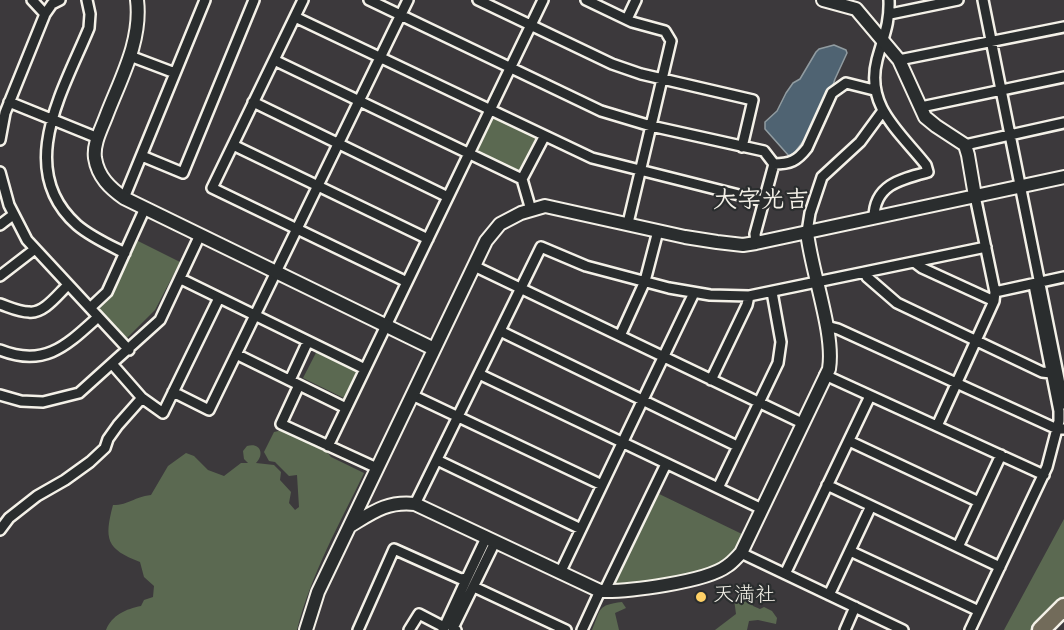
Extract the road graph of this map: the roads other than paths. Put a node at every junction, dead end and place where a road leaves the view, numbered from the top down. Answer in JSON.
{"nodes":[{"id":1,"x":32,"y":0,"type":"edge"},
{"id":2,"x":60,"y":0,"type":"edge"},
{"id":3,"x":87,"y":0,"type":"edge"},
{"id":4,"x":137,"y":0,"type":"edge"},
{"id":5,"x":205,"y":0,"type":"edge"},
{"id":6,"x":254,"y":0,"type":"edge"},
{"id":7,"x":303,"y":0,"type":"edge"},
{"id":8,"x":369,"y":0,"type":"edge"},
{"id":9,"x":408,"y":0,"type":"edge"},
{"id":10,"x":478,"y":0,"type":"edge"},
{"id":11,"x":543,"y":0,"type":"edge"},
{"id":12,"x":586,"y":0,"type":"edge"},
{"id":13,"x":636,"y":0,"type":"edge"},
{"id":14,"x":823,"y":0,"type":"edge"},
{"id":15,"x":889,"y":0,"type":"edge"},
{"id":16,"x":958,"y":0,"type":"edge"},
{"id":17,"x":983,"y":0,"type":"edge"},
{"id":18,"x":45,"y":14,"type":"junction"},
{"id":19,"x":890,"y":14,"type":"junction"},
{"id":20,"x":401,"y":15,"type":"junction"},
{"id":21,"x":295,"y":17,"type":"junction"},
{"id":22,"x":627,"y":19,"type":"junction"},
{"id":23,"x":531,"y":25,"type":"junction"},
{"id":24,"x":1064,"y":27,"type":"edge"},
{"id":25,"x":884,"y":41,"type":"junction"},
{"id":26,"x":991,"y":42,"type":"junction"},
{"id":27,"x":130,"y":56,"type":"junction"},
{"id":28,"x":380,"y":58,"type":"junction"},
{"id":29,"x":274,"y":60,"type":"junction"},
{"id":30,"x":899,"y":60,"type":"junction"},
{"id":31,"x":510,"y":68,"type":"junction"},
{"id":32,"x":175,"y":73,"type":"junction"},
{"id":33,"x":1064,"y":77,"type":"edge"},
{"id":34,"x":662,"y":78,"type":"junction"},
{"id":35,"x":874,"y":90,"type":"junction"},
{"id":36,"x":1001,"y":90,"type":"junction"},
{"id":37,"x":359,"y":100,"type":"junction"},
{"id":38,"x":9,"y":102,"type":"junction"},
{"id":39,"x":253,"y":102,"type":"junction"},
{"id":40,"x":921,"y":106,"type":"junction"},
{"id":41,"x":490,"y":111,"type":"junction"},
{"id":42,"x":882,"y":112,"type":"junction"},
{"id":43,"x":51,"y":119,"type":"junction"},
{"id":44,"x":1064,"y":123,"type":"edge"},
{"id":45,"x":651,"y":126,"type":"junction"},
{"id":46,"x":1010,"y":135,"type":"junction"},
{"id":47,"x":544,"y":137,"type":"junction"},
{"id":48,"x":98,"y":138,"type":"junction"},
{"id":49,"x":0,"y":140,"type":"edge"},
{"id":50,"x":338,"y":144,"type":"junction"},
{"id":51,"x":233,"y":145,"type":"junction"},
{"id":52,"x":965,"y":145,"type":"junction"},
{"id":53,"x":742,"y":147,"type":"junction"},
{"id":54,"x":469,"y":153,"type":"junction"},
{"id":55,"x":142,"y":156,"type":"junction"},
{"id":56,"x":774,"y":164,"type":"junction"},
{"id":57,"x":0,"y":172,"type":"edge"},
{"id":58,"x":641,"y":172,"type":"junction"},
{"id":59,"x":1064,"y":177,"type":"edge"},
{"id":60,"x":522,"y":179,"type":"junction"},
{"id":61,"x":318,"y":186,"type":"junction"},
{"id":62,"x":1021,"y":187,"type":"junction"},
{"id":63,"x":975,"y":196,"type":"junction"},
{"id":64,"x":448,"y":197,"type":"junction"},
{"id":65,"x":124,"y":198,"type":"junction"},
{"id":66,"x":763,"y":201,"type":"junction"},
{"id":67,"x":145,"y":208,"type":"junction"},
{"id":68,"x":531,"y":210,"type":"junction"},
{"id":69,"x":13,"y":215,"type":"junction"},
{"id":70,"x":874,"y":218,"type":"junction"},
{"id":71,"x":628,"y":223,"type":"junction"},
{"id":72,"x":0,"y":225,"type":"edge"},
{"id":73,"x":297,"y":229,"type":"junction"},
{"id":74,"x":658,"y":231,"type":"junction"},
{"id":75,"x":807,"y":232,"type":"junction"},
{"id":76,"x":200,"y":235,"type":"junction"},
{"id":77,"x":428,"y":239,"type":"junction"},
{"id":78,"x":756,"y":243,"type":"junction"},
{"id":79,"x":986,"y":247,"type":"junction"},
{"id":80,"x":35,"y":249,"type":"junction"},
{"id":81,"x":125,"y":253,"type":"junction"},
{"id":82,"x":914,"y":262,"type":"junction"},
{"id":83,"x":474,"y":266,"type":"junction"},
{"id":84,"x":276,"y":272,"type":"junction"},
{"id":85,"x":866,"y":272,"type":"junction"},
{"id":86,"x":0,"y":276,"type":"edge"},
{"id":87,"x":1064,"y":278,"type":"edge"},
{"id":88,"x":181,"y":279,"type":"junction"},
{"id":89,"x":645,"y":281,"type":"junction"},
{"id":90,"x":407,"y":282,"type":"junction"},
{"id":91,"x":816,"y":282,"type":"junction"},
{"id":92,"x":1037,"y":284,"type":"junction"},
{"id":93,"x":68,"y":285,"type":"junction"},
{"id":94,"x":521,"y":289,"type":"junction"},
{"id":95,"x":772,"y":292,"type":"junction"},
{"id":96,"x":694,"y":293,"type":"junction"},
{"id":97,"x":749,"y":296,"type":"junction"},
{"id":98,"x":995,"y":297,"type":"junction"},
{"id":99,"x":219,"y":298,"type":"junction"},
{"id":100,"x":0,"y":304,"type":"edge"},
{"id":101,"x":90,"y":308,"type":"junction"},
{"id":102,"x":255,"y":315,"type":"junction"},
{"id":103,"x":98,"y":317,"type":"junction"},
{"id":104,"x":386,"y":326,"type":"junction"},
{"id":105,"x":826,"y":326,"type":"junction"},
{"id":106,"x":500,"y":331,"type":"junction"},
{"id":107,"x":620,"y":336,"type":"junction"},
{"id":108,"x":308,"y":341,"type":"junction"},
{"id":109,"x":976,"y":341,"type":"junction"},
{"id":110,"x":434,"y":349,"type":"junction"},
{"id":111,"x":0,"y":350,"type":"edge"},
{"id":112,"x":129,"y":350,"type":"junction"},
{"id":113,"x":236,"y":354,"type":"junction"},
{"id":114,"x":664,"y":357,"type":"junction"},
{"id":115,"x":113,"y":365,"type":"junction"},
{"id":116,"x":365,"y":369,"type":"junction"},
{"id":117,"x":479,"y":374,"type":"junction"},
{"id":118,"x":1058,"y":374,"type":"edge"},
{"id":119,"x":825,"y":375,"type":"junction"},
{"id":120,"x":290,"y":380,"type":"junction"},
{"id":121,"x":711,"y":380,"type":"junction"},
{"id":122,"x":956,"y":384,"type":"junction"},
{"id":123,"x":299,"y":385,"type":"junction"},
{"id":124,"x":173,"y":392,"type":"junction"},
{"id":125,"x":412,"y":395,"type":"junction"},
{"id":126,"x":0,"y":396,"type":"edge"},
{"id":127,"x":870,"y":396,"type":"junction"},
{"id":128,"x":142,"y":398,"type":"junction"},
{"id":129,"x":643,"y":401,"type":"junction"},
{"id":130,"x":759,"y":402,"type":"junction"},
{"id":131,"x":1064,"y":404,"type":"edge"},
{"id":132,"x":346,"y":408,"type":"junction"},
{"id":133,"x":458,"y":417,"type":"junction"},
{"id":134,"x":802,"y":423,"type":"junction"},
{"id":135,"x":937,"y":426,"type":"junction"},
{"id":136,"x":1060,"y":429,"type":"edge"},
{"id":137,"x":849,"y":441,"type":"junction"},
{"id":138,"x":622,"y":443,"type":"junction"},
{"id":139,"x":328,"y":446,"type":"junction"},
{"id":140,"x":737,"y":446,"type":"junction"},
{"id":141,"x":1001,"y":455,"type":"junction"},
{"id":142,"x":437,"y":460,"type":"junction"},
{"id":143,"x":666,"y":464,"type":"junction"},
{"id":144,"x":377,"y":468,"type":"junction"},
{"id":145,"x":1044,"y":475,"type":"junction"},
{"id":146,"x":602,"y":485,"type":"junction"},
{"id":147,"x":828,"y":485,"type":"junction"},
{"id":148,"x":718,"y":488,"type":"junction"},
{"id":149,"x":979,"y":502,"type":"junction"},
{"id":150,"x":415,"y":504,"type":"junction"},
{"id":151,"x":871,"y":506,"type":"junction"},
{"id":152,"x":762,"y":509,"type":"junction"},
{"id":153,"x":349,"y":526,"type":"junction"},
{"id":154,"x":581,"y":529,"type":"junction"},
{"id":155,"x":0,"y":530,"type":"edge"},
{"id":156,"x":491,"y":540,"type":"junction"},
{"id":157,"x":958,"y":547,"type":"junction"},
{"id":158,"x":850,"y":551,"type":"junction"},
{"id":159,"x":741,"y":553,"type":"junction"},
{"id":160,"x":1000,"y":567,"type":"junction"},
{"id":161,"x":560,"y":573,"type":"junction"},
{"id":162,"x":785,"y":574,"type":"junction"},
{"id":163,"x":467,"y":578,"type":"junction"},
{"id":164,"x":474,"y":587,"type":"junction"},
{"id":165,"x":602,"y":592,"type":"junction"},
{"id":166,"x":829,"y":595,"type":"junction"},
{"id":167,"x":855,"y":607,"type":"junction"},
{"id":168,"x":1064,"y":607,"type":"edge"},
{"id":169,"x":979,"y":611,"type":"junction"},
{"id":170,"x":1064,"y":621,"type":"edge"},
{"id":171,"x":443,"y":629,"type":"edge"},
{"id":172,"x":306,"y":630,"type":"edge"},
{"id":173,"x":358,"y":630,"type":"edge"},
{"id":174,"x":409,"y":630,"type":"edge"},
{"id":175,"x":456,"y":630,"type":"edge"},
{"id":176,"x":566,"y":630,"type":"edge"},
{"id":177,"x":582,"y":630,"type":"edge"},
{"id":178,"x":844,"y":630,"type":"edge"},
{"id":179,"x":903,"y":630,"type":"edge"},
{"id":180,"x":970,"y":630,"type":"edge"},
{"id":181,"x":1041,"y":630,"type":"edge"},
{"id":182,"x":1055,"y":630,"type":"edge"}],
"edges":[{"from":1,"to":18,"type":"street"},
{"from":2,"to":18,"type":"street"},
{"from":3,"to":43,"type":"street"},
{"from":4,"to":27,"type":"street"},
{"from":5,"to":32,"type":"street"},
{"from":6,"to":55,"type":"street"},
{"from":7,"to":21,"type":"street"},
{"from":8,"to":20,"type":"street"},
{"from":9,"to":20,"type":"street"},
{"from":10,"to":23,"type":"street"},
{"from":11,"to":23,"type":"street"},
{"from":12,"to":22,"type":"street"},
{"from":13,"to":22,"type":"street"},
{"from":14,"to":25,"type":"street"},
{"from":15,"to":19,"type":"street"},
{"from":16,"to":19,"type":"street"},
{"from":17,"to":26,"type":"street"},
{"from":18,"to":38,"type":"street"},
{"from":19,"to":25,"type":"street"},
{"from":20,"to":28,"type":"street"},
{"from":20,"to":31,"type":"street"},
{"from":21,"to":28,"type":"street"},
{"from":21,"to":29,"type":"street"},
{"from":22,"to":34,"type":"street"},
{"from":23,"to":31,"type":"street"},
{"from":23,"to":34,"type":"street"},
{"from":24,"to":26,"type":"street"},
{"from":25,"to":30,"type":"street"},
{"from":25,"to":35,"type":"street"},
{"from":26,"to":30,"type":"street"},
{"from":26,"to":36,"type":"street"},
{"from":27,"to":32,"type":"street"},
{"from":27,"to":48,"type":"street"},
{"from":28,"to":37,"type":"street"},
{"from":28,"to":41,"type":"street"},
{"from":29,"to":37,"type":"street"},
{"from":29,"to":39,"type":"street"},
{"from":30,"to":40,"type":"street"},
{"from":31,"to":41,"type":"street"},
{"from":31,"to":45,"type":"street"},
{"from":32,"to":55,"type":"street"},
{"from":33,"to":36,"type":"street"},
{"from":34,"to":45,"type":"street"},
{"from":34,"to":53,"type":"street"},
{"from":35,"to":42,"type":"street"},
{"from":35,"to":56,"type":"street"},
{"from":36,"to":40,"type":"street"},
{"from":36,"to":46,"type":"street"},
{"from":37,"to":50,"type":"street"},
{"from":37,"to":54,"type":"street"},
{"from":38,"to":43,"type":"street"},
{"from":38,"to":49,"type":"street"},
{"from":39,"to":50,"type":"street"},
{"from":39,"to":51,"type":"street"},
{"from":40,"to":52,"type":"street"},
{"from":41,"to":47,"type":"street"},
{"from":41,"to":54,"type":"street"},
{"from":42,"to":70,"type":"street"},
{"from":42,"to":75,"type":"street"},
{"from":43,"to":48,"type":"street"},
{"from":43,"to":81,"type":"street"},
{"from":44,"to":46,"type":"street"},
{"from":45,"to":53,"type":"street"},
{"from":45,"to":58,"type":"street"},
{"from":46,"to":52,"type":"street"},
{"from":46,"to":62,"type":"street"},
{"from":47,"to":58,"type":"street"},
{"from":47,"to":60,"type":"street"},
{"from":48,"to":65,"type":"street"},
{"from":50,"to":61,"type":"street"},
{"from":50,"to":64,"type":"street"},
{"from":51,"to":61,"type":"street"},
{"from":51,"to":73,"type":"street"},
{"from":52,"to":63,"type":"street"},
{"from":53,"to":56,"type":"street"},
{"from":54,"to":60,"type":"street"},
{"from":54,"to":64,"type":"street"},
{"from":55,"to":65,"type":"street"},
{"from":56,"to":66,"type":"street"},
{"from":57,"to":69,"type":"street"},
{"from":58,"to":66,"type":"street"},
{"from":58,"to":71,"type":"street"},
{"from":59,"to":62,"type":"street"},
{"from":60,"to":68,"type":"street"},
{"from":61,"to":73,"type":"street"},
{"from":61,"to":77,"type":"street"},
{"from":62,"to":63,"type":"street"},
{"from":62,"to":92,"type":"street"},
{"from":63,"to":70,"type":"street"},
{"from":63,"to":79,"type":"street"},
{"from":64,"to":77,"type":"street"},
{"from":65,"to":67,"type":"street"},
{"from":66,"to":78,"type":"street"},
{"from":67,"to":76,"type":"street"},
{"from":67,"to":81,"type":"street"},
{"from":68,"to":71,"type":"street"},
{"from":68,"to":83,"type":"street"},
{"from":69,"to":72,"type":"street"},
{"from":69,"to":80,"type":"street"},
{"from":70,"to":75,"type":"street"},
{"from":71,"to":74,"type":"street"},
{"from":73,"to":84,"type":"street"},
{"from":73,"to":90,"type":"street"},
{"from":74,"to":78,"type":"street"},
{"from":74,"to":89,"type":"street"},
{"from":75,"to":78,"type":"street"},
{"from":75,"to":91,"type":"street"},
{"from":76,"to":84,"type":"street"},
{"from":76,"to":88,"type":"street"},
{"from":77,"to":90,"type":"street"},
{"from":79,"to":82,"type":"street"},
{"from":79,"to":98,"type":"street"},
{"from":80,"to":86,"type":"street"},
{"from":80,"to":93,"type":"street"},
{"from":81,"to":101,"type":"street"},
{"from":82,"to":85,"type":"street"},
{"from":82,"to":98,"type":"street"},
{"from":83,"to":94,"type":"street"},
{"from":83,"to":110,"type":"street"},
{"from":84,"to":102,"type":"street"},
{"from":84,"to":104,"type":"street"},
{"from":85,"to":91,"type":"street"},
{"from":85,"to":109,"type":"street"},
{"from":87,"to":92,"type":"street"},
{"from":88,"to":99,"type":"street"},
{"from":88,"to":112,"type":"street"},
{"from":89,"to":94,"type":"street"},
{"from":89,"to":96,"type":"street"},
{"from":89,"to":107,"type":"street"},
{"from":90,"to":104,"type":"street"},
{"from":91,"to":95,"type":"street"},
{"from":91,"to":105,"type":"street"},
{"from":92,"to":98,"type":"street"},
{"from":92,"to":118,"type":"street"},
{"from":93,"to":100,"type":"street"},
{"from":93,"to":101,"type":"street"},
{"from":94,"to":106,"type":"street"},
{"from":94,"to":107,"type":"street"},
{"from":95,"to":97,"type":"street"},
{"from":95,"to":130,"type":"street"},
{"from":96,"to":97,"type":"street"},
{"from":96,"to":114,"type":"street"},
{"from":97,"to":121,"type":"street"},
{"from":98,"to":109,"type":"street"},
{"from":99,"to":102,"type":"street"},
{"from":99,"to":124,"type":"street"},
{"from":101,"to":103,"type":"street"},
{"from":102,"to":108,"type":"street"},
{"from":102,"to":113,"type":"street"},
{"from":103,"to":111,"type":"street"},
{"from":103,"to":112,"type":"street"},
{"from":104,"to":110,"type":"street"},
{"from":104,"to":116,"type":"street"},
{"from":105,"to":119,"type":"street"},
{"from":105,"to":122,"type":"street"},
{"from":106,"to":117,"type":"street"},
{"from":106,"to":129,"type":"street"},
{"from":107,"to":114,"type":"street"},
{"from":108,"to":116,"type":"street"},
{"from":108,"to":120,"type":"street"},
{"from":109,"to":118,"type":"street"},
{"from":109,"to":122,"type":"street"},
{"from":110,"to":125,"type":"street"},
{"from":112,"to":115,"type":"street"},
{"from":113,"to":120,"type":"street"},
{"from":113,"to":124,"type":"street"},
{"from":114,"to":121,"type":"street"},
{"from":114,"to":129,"type":"street"},
{"from":115,"to":126,"type":"street"},
{"from":115,"to":128,"type":"street"},
{"from":116,"to":132,"type":"street"},
{"from":117,"to":133,"type":"street"},
{"from":117,"to":138,"type":"street"},
{"from":118,"to":131,"type":"street"},
{"from":118,"to":136,"type":"street"},
{"from":119,"to":127,"type":"street"},
{"from":119,"to":134,"type":"street"},
{"from":120,"to":123,"type":"street"},
{"from":121,"to":130,"type":"street"},
{"from":122,"to":135,"type":"street"},
{"from":122,"to":136,"type":"street"},
{"from":123,"to":132,"type":"street"},
{"from":123,"to":139,"type":"street"},
{"from":124,"to":128,"type":"street"},
{"from":125,"to":133,"type":"street"},
{"from":125,"to":144,"type":"street"},
{"from":127,"to":135,"type":"street"},
{"from":127,"to":137,"type":"street"},
{"from":128,"to":155,"type":"street"},
{"from":129,"to":138,"type":"street"},
{"from":129,"to":140,"type":"street"},
{"from":130,"to":134,"type":"street"},
{"from":130,"to":140,"type":"street"},
{"from":132,"to":139,"type":"street"},
{"from":133,"to":142,"type":"street"},
{"from":133,"to":146,"type":"street"},
{"from":134,"to":152,"type":"street"},
{"from":135,"to":141,"type":"street"},
{"from":136,"to":145,"type":"street"},
{"from":137,"to":147,"type":"street"},
{"from":137,"to":149,"type":"street"},
{"from":138,"to":143,"type":"street"},
{"from":138,"to":146,"type":"street"},
{"from":139,"to":144,"type":"street"},
{"from":140,"to":148,"type":"street"},
{"from":141,"to":145,"type":"street"},
{"from":141,"to":149,"type":"street"},
{"from":142,"to":150,"type":"street"},
{"from":142,"to":154,"type":"street"},
{"from":143,"to":148,"type":"street"},
{"from":143,"to":165,"type":"street"},
{"from":144,"to":153,"type":"street"},
{"from":145,"to":160,"type":"street"},
{"from":146,"to":154,"type":"street"},
{"from":147,"to":151,"type":"street"},
{"from":147,"to":162,"type":"street"},
{"from":148,"to":152,"type":"street"},
{"from":149,"to":157,"type":"street"},
{"from":150,"to":153,"type":"street"},
{"from":150,"to":156,"type":"street"},
{"from":151,"to":157,"type":"street"},
{"from":151,"to":158,"type":"street"},
{"from":152,"to":159,"type":"street"},
{"from":153,"to":172,"type":"street"},
{"from":154,"to":161,"type":"street"},
{"from":156,"to":161,"type":"street"},
{"from":156,"to":163,"type":"street"},
{"from":156,"to":164,"type":"street"},
{"from":157,"to":160,"type":"street"},
{"from":158,"to":166,"type":"street"},
{"from":158,"to":169,"type":"street"},
{"from":159,"to":162,"type":"street"},
{"from":159,"to":165,"type":"street"},
{"from":160,"to":169,"type":"street"},
{"from":161,"to":165,"type":"street"},
{"from":162,"to":166,"type":"street"},
{"from":163,"to":171,"type":"street"},
{"from":163,"to":173,"type":"street"},
{"from":164,"to":175,"type":"street"},
{"from":164,"to":176,"type":"street"},
{"from":165,"to":177,"type":"street"},
{"from":166,"to":167,"type":"street"},
{"from":167,"to":178,"type":"street"},
{"from":167,"to":179,"type":"street"},
{"from":168,"to":181,"type":"highway"},
{"from":169,"to":180,"type":"street"},
{"from":170,"to":182,"type":"highway"},
{"from":171,"to":174,"type":"street"}]}
